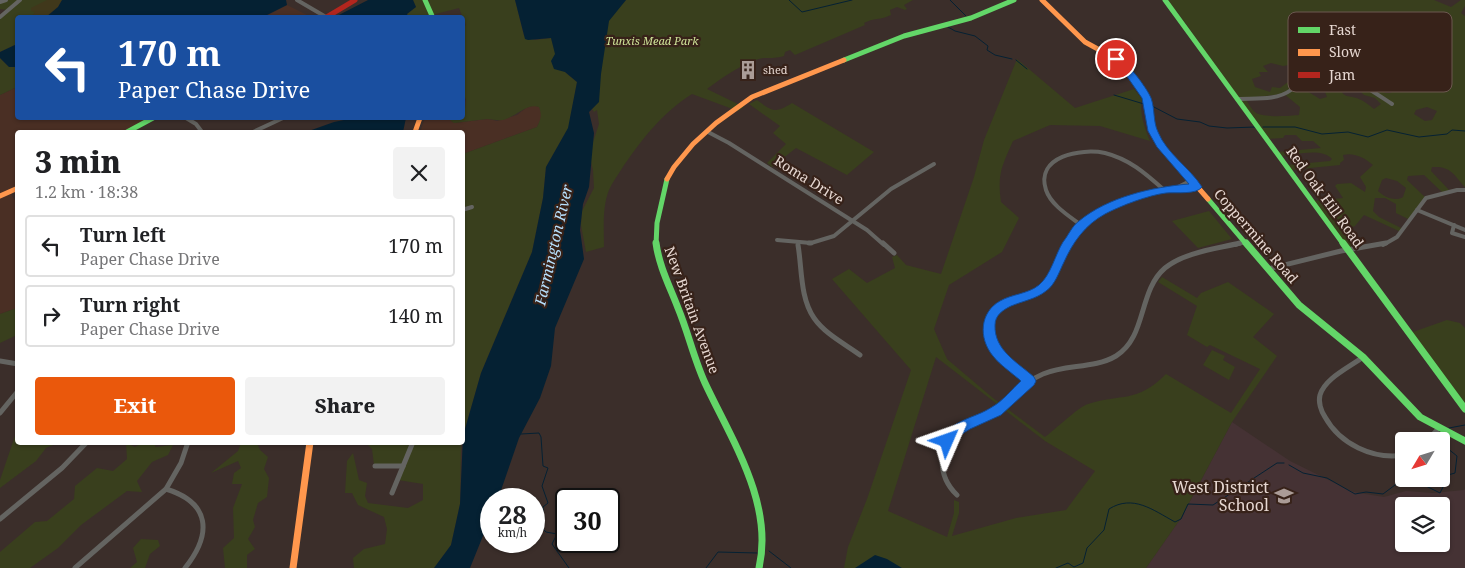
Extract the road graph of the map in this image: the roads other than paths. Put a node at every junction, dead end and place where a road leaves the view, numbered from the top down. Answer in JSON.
{"nodes":[{"id":1,"x":6,"y":0,"type":"edge"},
{"id":2,"x":20,"y":0,"type":"edge"},
{"id":3,"x":297,"y":0,"type":"edge"},
{"id":4,"x":355,"y":0,"type":"edge"},
{"id":5,"x":425,"y":0,"type":"edge"},
{"id":6,"x":1014,"y":0,"type":"edge"},
{"id":7,"x":1042,"y":0,"type":"edge"},
{"id":8,"x":1164,"y":0,"type":"edge"},
{"id":9,"x":0,"y":2,"type":"edge"},
{"id":10,"x":322,"y":15,"type":"edge"},
{"id":11,"x":329,"y":15,"type":"edge"},
{"id":12,"x":432,"y":15,"type":"edge"},
{"id":13,"x":0,"y":17,"type":"edge"},
{"id":14,"x":1288,"y":91,"type":"edge"},
{"id":15,"x":1372,"y":92,"type":"edge"},
{"id":16,"x":1238,"y":99,"type":"junction"},
{"id":17,"x":1392,"y":104,"type":"dead end"},
{"id":18,"x":149,"y":120,"type":"edge"},
{"id":19,"x":189,"y":120,"type":"edge"},
{"id":20,"x":279,"y":120,"type":"edge"},
{"id":21,"x":130,"y":130,"type":"edge"},
{"id":22,"x":200,"y":130,"type":"edge"},
{"id":23,"x":257,"y":130,"type":"edge"},
{"id":24,"x":708,"y":132,"type":"junction"},
{"id":25,"x":934,"y":164,"type":"dead end"},
{"id":26,"x":1192,"y":180,"type":"junction"},
{"id":27,"x":1197,"y":187,"type":"junction"},
{"id":28,"x":1176,"y":188,"type":"junction"},
{"id":29,"x":15,"y":189,"type":"edge"},
{"id":30,"x":1163,"y":190,"type":"junction"},
{"id":31,"x":1465,"y":190,"type":"edge"},
{"id":32,"x":0,"y":196,"type":"edge"},
{"id":33,"x":472,"y":207,"type":"dead end"},
{"id":34,"x":465,"y":209,"type":"edge"},
{"id":35,"x":1416,"y":210,"type":"junction"},
{"id":36,"x":855,"y":222,"type":"junction"},
{"id":37,"x":1081,"y":224,"type":"junction"},
{"id":38,"x":1454,"y":226,"type":"junction"},
{"id":39,"x":1465,"y":230,"type":"edge"},
{"id":40,"x":1465,"y":237,"type":"edge"},
{"id":41,"x":777,"y":240,"type":"dead end"},
{"id":42,"x":1244,"y":242,"type":"junction"},
{"id":43,"x":798,"y":245,"type":"junction"},
{"id":44,"x":1348,"y":250,"type":"junction"},
{"id":45,"x":894,"y":253,"type":"dead end"},
{"id":46,"x":1267,"y":269,"type":"junction"},
{"id":47,"x":860,"y":355,"type":"dead end"},
{"id":48,"x":1363,"y":357,"type":"junction"},
{"id":49,"x":0,"y":362,"type":"edge"},
{"id":50,"x":15,"y":363,"type":"edge"},
{"id":51,"x":1030,"y":381,"type":"junction"},
{"id":52,"x":15,"y":395,"type":"edge"},
{"id":53,"x":1465,"y":409,"type":"edge"},
{"id":54,"x":0,"y":413,"type":"edge"},
{"id":55,"x":1439,"y":428,"type":"junction"},
{"id":56,"x":1435,"y":432,"type":"edge"},
{"id":57,"x":1465,"y":441,"type":"edge"},
{"id":58,"x":84,"y":445,"type":"edge"},
{"id":59,"x":187,"y":445,"type":"edge"},
{"id":60,"x":310,"y":445,"type":"edge"},
{"id":61,"x":412,"y":445,"type":"edge"},
{"id":62,"x":1395,"y":457,"type":"edge"},
{"id":63,"x":375,"y":466,"type":"dead end"},
{"id":64,"x":404,"y":466,"type":"junction"},
{"id":65,"x":166,"y":489,"type":"junction"},
{"id":66,"x":392,"y":493,"type":"dead end"},
{"id":67,"x":957,"y":495,"type":"dead end"},
{"id":68,"x":0,"y":518,"type":"edge"},
{"id":69,"x":75,"y":568,"type":"edge"},
{"id":70,"x":185,"y":568,"type":"edge"},
{"id":71,"x":293,"y":568,"type":"edge"},
{"id":72,"x":759,"y":568,"type":"edge"}],
"edges":[{"from":1,"to":9,"type":"street"},
{"from":2,"to":13,"type":"street"},
{"from":3,"to":10,"type":"street"},
{"from":4,"to":11,"type":"street"},
{"from":5,"to":12,"type":"street"},
{"from":6,"to":24,"type":"street","name":"New Britain Avenue"},
{"from":7,"to":26,"type":"street","name":"Coppermine Road"},
{"from":8,"to":16,"type":"street","name":"Red Oak Hill Road"},
{"from":14,"to":16,"type":"street"},
{"from":15,"to":17,"type":"street"},
{"from":16,"to":44,"type":"street","name":"Red Oak Hill Road"},
{"from":18,"to":21,"type":"street"},
{"from":19,"to":22,"type":"street"},
{"from":20,"to":23,"type":"street"},
{"from":24,"to":36,"type":"street","name":"Roma Drive"},
{"from":24,"to":72,"type":"street","name":"New Britain Avenue"},
{"from":25,"to":36,"type":"street"},
{"from":26,"to":27,"type":"street","name":"Coppermine Road"},
{"from":26,"to":28,"type":"street"},
{"from":27,"to":28,"type":"street"},
{"from":27,"to":42,"type":"street","name":"Coppermine Road"},
{"from":28,"to":30,"type":"street"},
{"from":29,"to":32,"type":"street"},
{"from":30,"to":37,"type":"street"},
{"from":30,"to":37,"type":"street"},
{"from":31,"to":35,"type":"street"},
{"from":33,"to":34,"type":"street"},
{"from":35,"to":38,"type":"street"},
{"from":35,"to":44,"type":"street"},
{"from":36,"to":43,"type":"street"},
{"from":36,"to":45,"type":"street","name":"Roma Drive"},
{"from":37,"to":51,"type":"street"},
{"from":38,"to":39,"type":"street"},
{"from":38,"to":40,"type":"street"},
{"from":41,"to":43,"type":"street"},
{"from":42,"to":46,"type":"street","name":"Coppermine Road"},
{"from":42,"to":51,"type":"street"},
{"from":43,"to":47,"type":"street"},
{"from":44,"to":46,"type":"street"},
{"from":44,"to":53,"type":"street","name":"Red Oak Hill Road"},
{"from":46,"to":48,"type":"street","name":"Coppermine Road"},
{"from":48,"to":55,"type":"street","name":"Coppermine Road"},
{"from":48,"to":62,"type":"street"},
{"from":49,"to":50,"type":"street"},
{"from":51,"to":67,"type":"street"},
{"from":52,"to":54,"type":"street"},
{"from":55,"to":56,"type":"street"},
{"from":55,"to":57,"type":"street","name":"Coppermine Road"},
{"from":58,"to":68,"type":"street"},
{"from":59,"to":65,"type":"street"},
{"from":60,"to":71,"type":"street"},
{"from":61,"to":64,"type":"street"},
{"from":63,"to":64,"type":"street"},
{"from":64,"to":66,"type":"street"},
{"from":65,"to":69,"type":"street"},
{"from":65,"to":70,"type":"street"}]}
